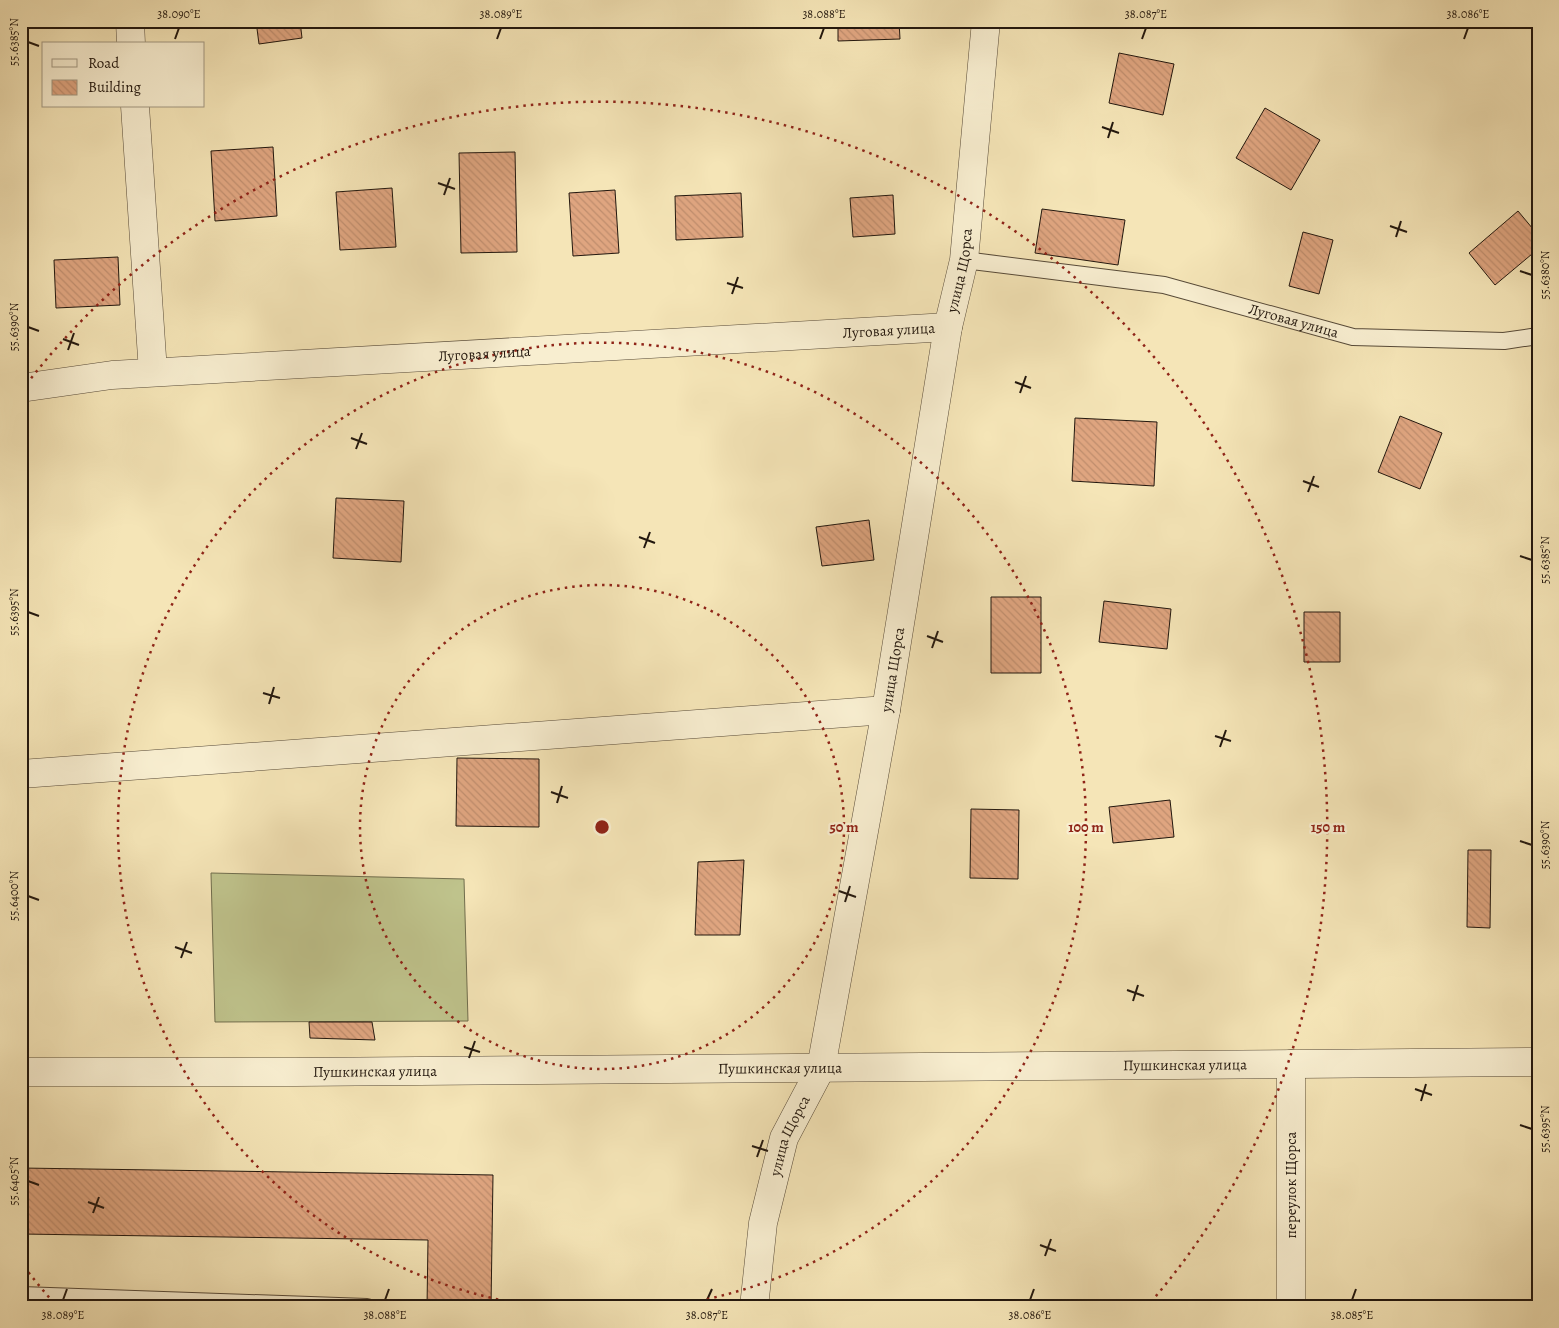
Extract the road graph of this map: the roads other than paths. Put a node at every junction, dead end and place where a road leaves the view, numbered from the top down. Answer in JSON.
{"nodes":[{"id":1,"x":130,"y":21,"type":"edge"},
{"id":2,"x":986,"y":21,"type":"edge"},
{"id":3,"x":131,"y":42,"type":"edge"},
{"id":4,"x":135,"y":108,"type":"edge"},
{"id":5,"x":964,"y":260,"type":"junction"},
{"id":6,"x":948,"y":328,"type":"junction"},
{"id":7,"x":1538,"y":336,"type":"edge"},
{"id":8,"x":153,"y":372,"type":"junction"},
{"id":9,"x":21,"y":388,"type":"edge"},
{"id":10,"x":886,"y":710,"type":"junction"},
{"id":11,"x":21,"y":774,"type":"edge"},
{"id":12,"x":1538,"y":1062,"type":"edge"},
{"id":13,"x":1290,"y":1064,"type":"junction"},
{"id":14,"x":821,"y":1068,"type":"junction"},
{"id":15,"x":21,"y":1072,"type":"edge"},
{"id":16,"x":21,"y":1295,"type":"edge"},
{"id":17,"x":367,"y":1307,"type":"edge"},
{"id":18,"x":754,"y":1307,"type":"edge"},
{"id":19,"x":1291,"y":1307,"type":"edge"}],
"edges":[{"from":1,"to":3,"type":"street"},
{"from":2,"to":5,"type":"street","name":"улица Щорса"},
{"from":4,"to":8,"type":"street"},
{"from":5,"to":6,"type":"street","name":"улица Щорса"},
{"from":5,"to":7,"type":"lane","name":"Луговая улица"},
{"from":6,"to":8,"type":"street","name":"Луговая улица"},
{"from":6,"to":10,"type":"street","name":"улица Щорса"},
{"from":8,"to":9,"type":"street","name":"Луговая улица"},
{"from":10,"to":11,"type":"street"},
{"from":10,"to":14,"type":"street","name":"улица Щорса"},
{"from":12,"to":13,"type":"street","name":"Пушкинская улица"},
{"from":13,"to":14,"type":"street","name":"Пушкинская улица"},
{"from":13,"to":19,"type":"street","name":"переулок Щорса"},
{"from":14,"to":15,"type":"street","name":"Пушкинская улица"},
{"from":14,"to":18,"type":"street","name":"улица Щорса"},
{"from":16,"to":17,"type":"lane"}]}
